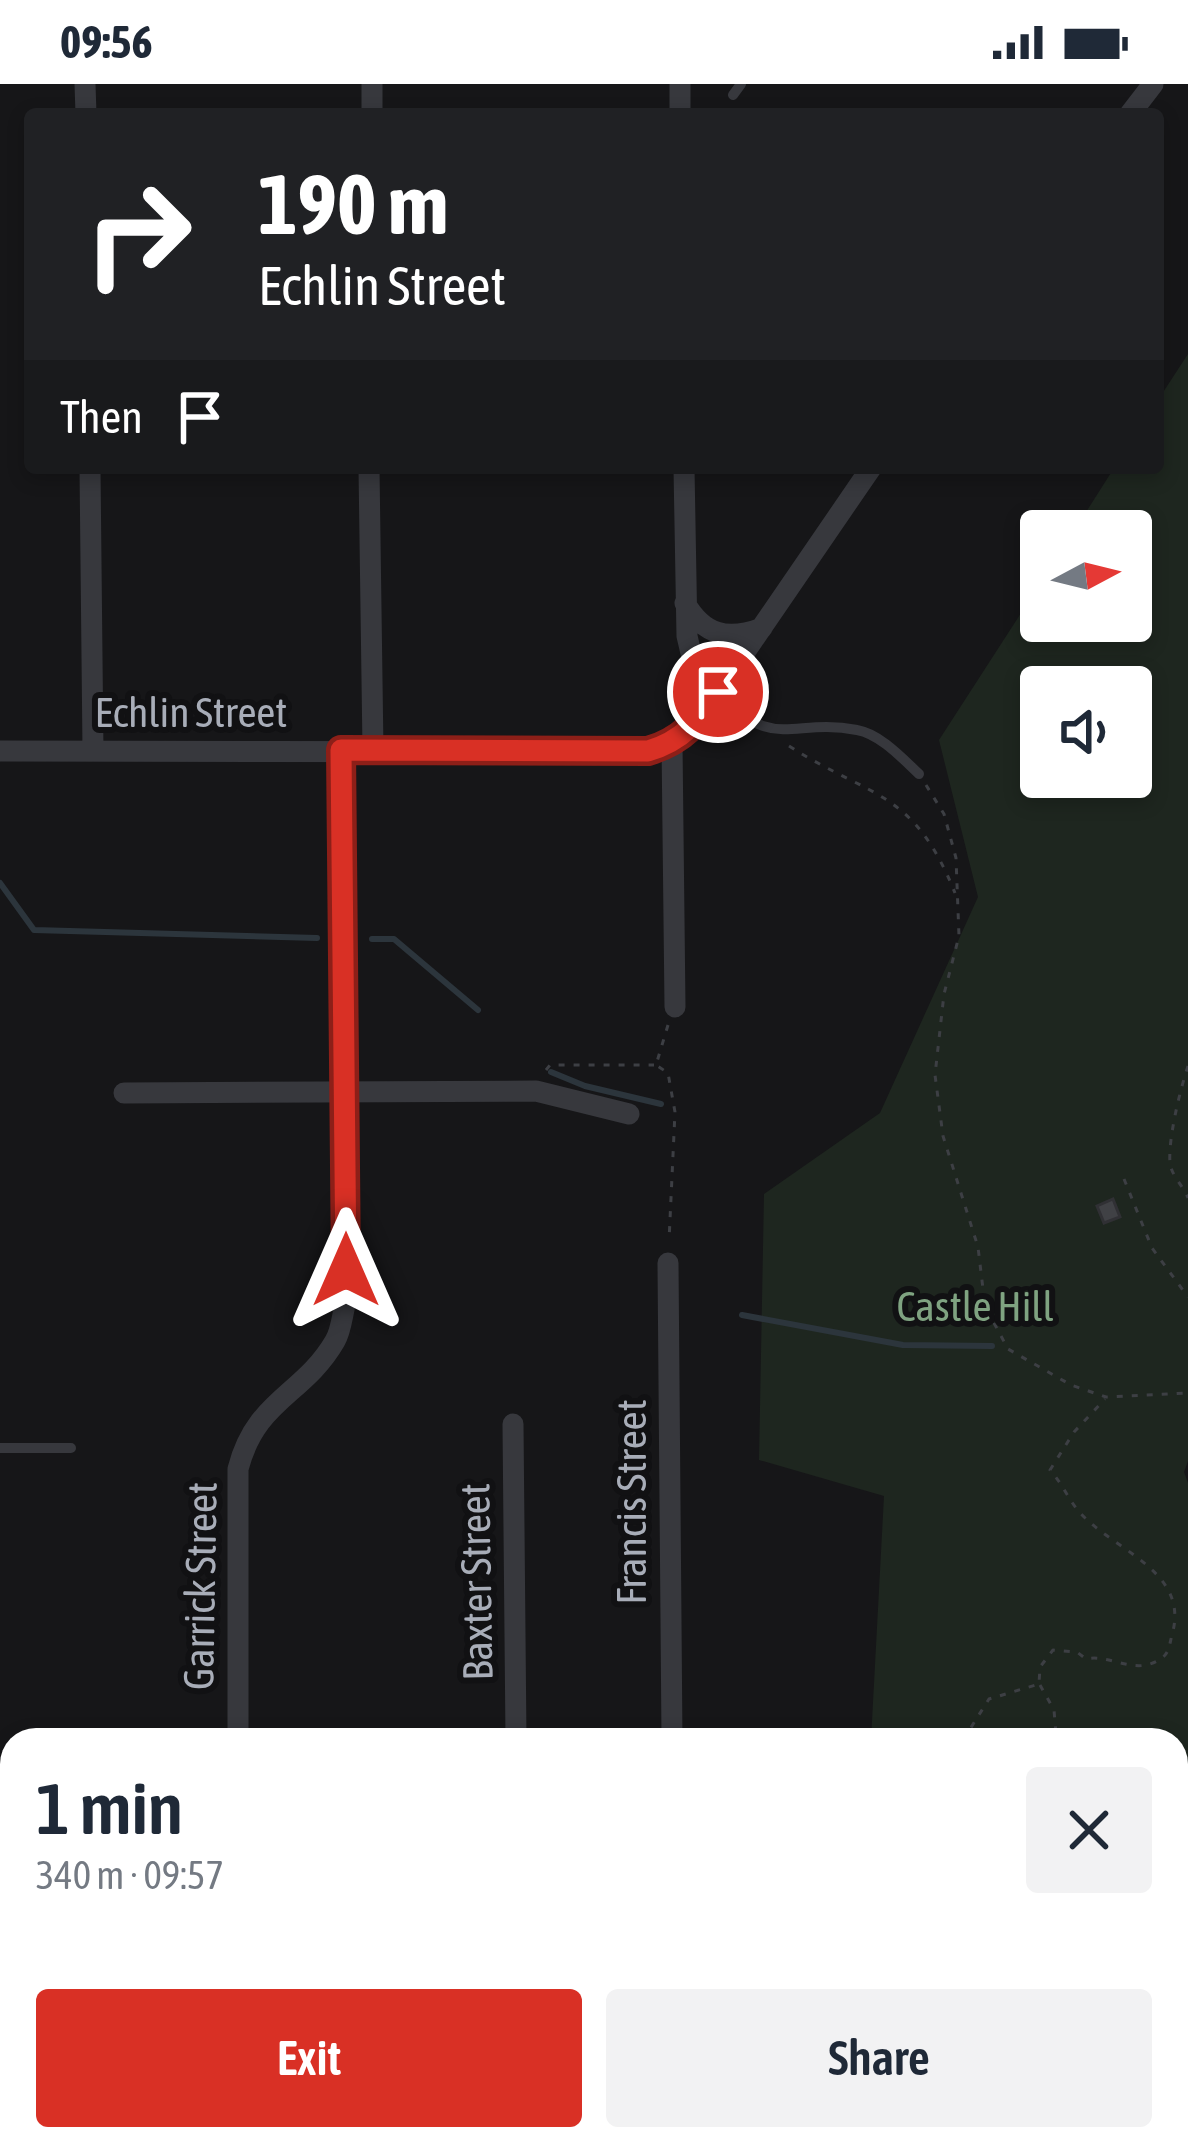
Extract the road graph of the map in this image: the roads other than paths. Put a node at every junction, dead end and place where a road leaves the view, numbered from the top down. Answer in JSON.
{"nodes":[{"id":1,"x":1153,"y":84,"type":"edge"},
{"id":2,"x":1135,"y":108,"type":"edge"},
{"id":3,"x":90,"y":474,"type":"edge"},
{"id":4,"x":370,"y":474,"type":"edge"},
{"id":5,"x":684,"y":474,"type":"edge"},
{"id":6,"x":868,"y":474,"type":"edge"},
{"id":7,"x":685,"y":602,"type":"junction"},
{"id":8,"x":762,"y":628,"type":"junction"},
{"id":9,"x":718,"y":692,"type":"junction"},
{"id":10,"x":672,"y":743,"type":"junction"},
{"id":11,"x":341,"y":750,"type":"junction"},
{"id":12,"x":373,"y":750,"type":"junction"},
{"id":13,"x":0,"y":751,"type":"edge"},
{"id":14,"x":93,"y":751,"type":"junction"},
{"id":15,"x":919,"y":774,"type":"road end"},
{"id":16,"x":675,"y":1007,"type":"road end"},
{"id":17,"x":345,"y":1091,"type":"junction"},
{"id":18,"x":124,"y":1093,"type":"dead end"},
{"id":19,"x":629,"y":1114,"type":"dead end"},
{"id":20,"x":668,"y":1263,"type":"road end"},
{"id":21,"x":513,"y":1424,"type":"dead end"},
{"id":22,"x":0,"y":1448,"type":"edge"},
{"id":23,"x":71,"y":1448,"type":"dead end"},
{"id":24,"x":238,"y":1728,"type":"edge"},
{"id":25,"x":516,"y":1728,"type":"edge"},
{"id":26,"x":672,"y":1728,"type":"edge"}],
"edges":[{"from":1,"to":2,"type":"street"},
{"from":3,"to":14,"type":"street"},
{"from":4,"to":12,"type":"street"},
{"from":5,"to":7,"type":"street"},
{"from":6,"to":8,"type":"street"},
{"from":7,"to":8,"type":"street"},
{"from":7,"to":9,"type":"street"},
{"from":8,"to":9,"type":"street"},
{"from":9,"to":10,"type":"street"},
{"from":9,"to":15,"type":"lane"},
{"from":10,"to":12,"type":"street","name":"Echlin Street"},
{"from":10,"to":16,"type":"street"},
{"from":11,"to":12,"type":"street","name":"Echlin Street"},
{"from":11,"to":14,"type":"street","name":"Echlin Street"},
{"from":11,"to":17,"type":"street","name":"Garrick Street"},
{"from":13,"to":14,"type":"street","name":"Echlin Street"},
{"from":17,"to":18,"type":"street"},
{"from":17,"to":19,"type":"street"},
{"from":17,"to":24,"type":"street","name":"Garrick Street"},
{"from":20,"to":26,"type":"street","name":"Francis Street"},
{"from":21,"to":25,"type":"street","name":"Baxter Street"},
{"from":22,"to":23,"type":"lane"}]}
